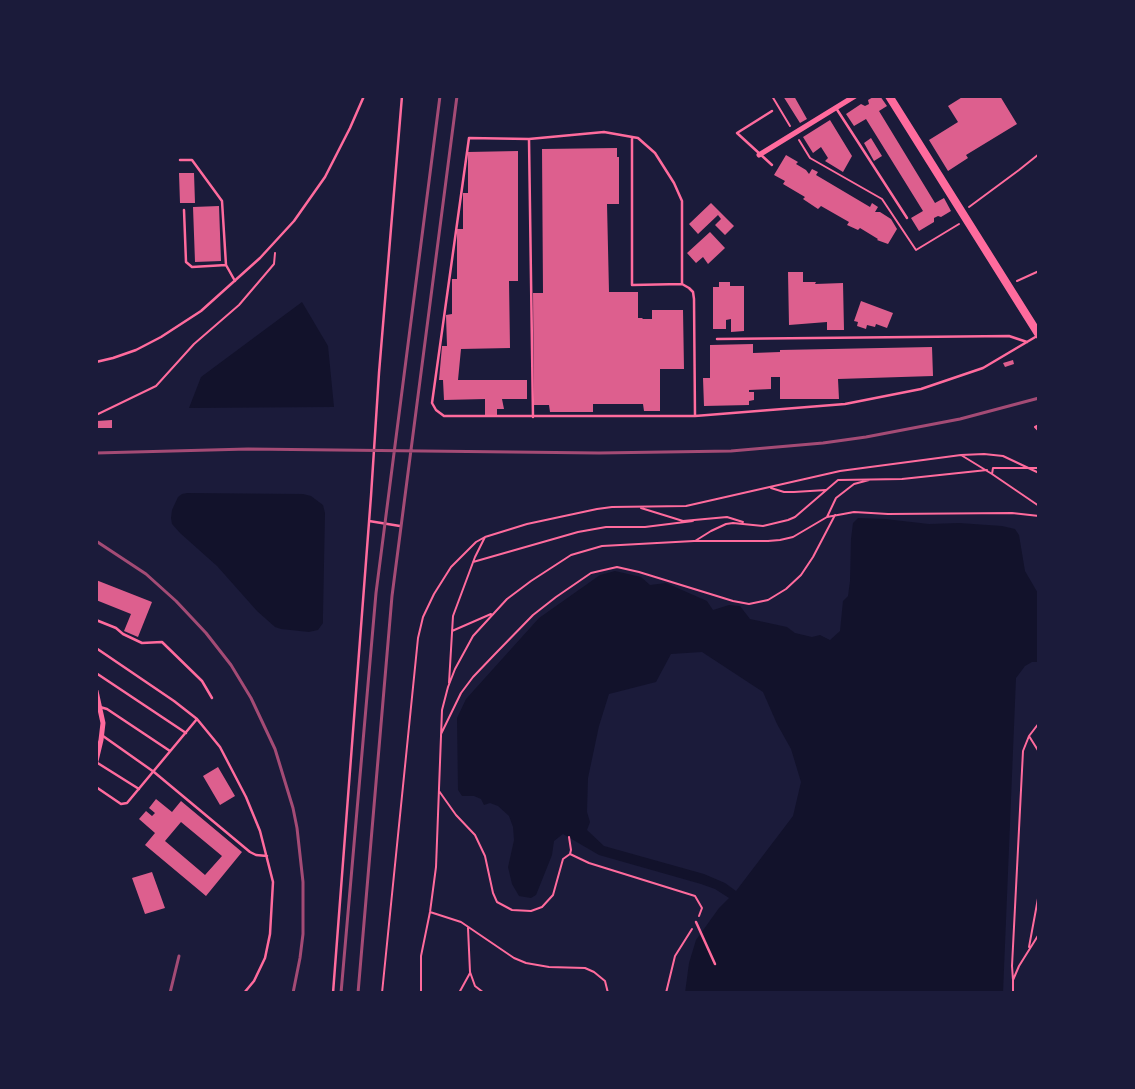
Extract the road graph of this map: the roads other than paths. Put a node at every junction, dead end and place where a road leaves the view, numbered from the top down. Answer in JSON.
{"nodes":[{"id":1,"x":364,"y":96,"type":"edge"},
{"id":2,"x":402,"y":96,"type":"edge"},
{"id":3,"x":855,"y":96,"type":"edge"},
{"id":4,"x":889,"y":96,"type":"edge"},
{"id":5,"x":836,"y":108,"type":"junction"},
{"id":6,"x":772,"y":111,"type":"dead end"},
{"id":7,"x":632,"y":137,"type":"junction"},
{"id":8,"x":529,"y":139,"type":"junction"},
{"id":9,"x":759,"y":154,"type":"junction"},
{"id":10,"x":180,"y":160,"type":"dead end"},
{"id":11,"x":772,"y":165,"type":"dead end"},
{"id":12,"x":184,"y":210,"type":"dead end"},
{"id":13,"x":907,"y":218,"type":"dead end"},
{"id":14,"x":226,"y":265,"type":"junction"},
{"id":15,"x":235,"y":281,"type":"junction"},
{"id":16,"x":682,"y":284,"type":"junction"},
{"id":17,"x":1039,"y":335,"type":"edge"},
{"id":18,"x":717,"y":339,"type":"dead end"},
{"id":19,"x":1027,"y":342,"type":"junction"},
{"id":20,"x":96,"y":362,"type":"edge"},
{"id":21,"x":533,"y":416,"type":"junction"},
{"id":22,"x":695,"y":416,"type":"junction"},
{"id":23,"x":369,"y":521,"type":"junction"},
{"id":24,"x":400,"y":526,"type":"dead end"},
{"id":25,"x":96,"y":620,"type":"edge"},
{"id":26,"x":96,"y":648,"type":"edge"},
{"id":27,"x":96,"y":673,"type":"edge"},
{"id":28,"x":96,"y":691,"type":"edge"},
{"id":29,"x":212,"y":698,"type":"dead end"},
{"id":30,"x":100,"y":707,"type":"junction"},
{"id":31,"x":197,"y":719,"type":"junction"},
{"id":32,"x":186,"y":733,"type":"junction"},
{"id":33,"x":102,"y":735,"type":"junction"},
{"id":34,"x":170,"y":751,"type":"junction"},
{"id":35,"x":96,"y":761,"type":"edge"},
{"id":36,"x":154,"y":772,"type":"junction"},
{"id":37,"x":96,"y":786,"type":"edge"},
{"id":38,"x":139,"y":789,"type":"junction"},
{"id":39,"x":267,"y":856,"type":"junction"},
{"id":40,"x":696,"y":922,"type":"road end"},
{"id":41,"x":715,"y":964,"type":"dead end"},
{"id":42,"x":244,"y":993,"type":"edge"},
{"id":43,"x":332,"y":993,"type":"edge"}],
"edges":[{"from":1,"to":15,"type":"lane"},
{"from":2,"to":23,"type":"lane"},
{"from":3,"to":5,"type":"street"},
{"from":4,"to":17,"type":"main road"},
{"from":5,"to":9,"type":"street"},
{"from":5,"to":13,"type":"lane"},
{"from":6,"to":9,"type":"lane"},
{"from":7,"to":8,"type":"lane"},
{"from":7,"to":16,"type":"lane"},
{"from":7,"to":16,"type":"lane"},
{"from":8,"to":21,"type":"lane"},
{"from":8,"to":21,"type":"lane"},
{"from":9,"to":11,"type":"lane"},
{"from":10,"to":14,"type":"lane"},
{"from":12,"to":14,"type":"lane"},
{"from":14,"to":15,"type":"lane"},
{"from":15,"to":20,"type":"lane"},
{"from":16,"to":22,"type":"lane"},
{"from":17,"to":19,"type":"lane"},
{"from":18,"to":19,"type":"lane"},
{"from":19,"to":22,"type":"lane"},
{"from":21,"to":22,"type":"lane"},
{"from":23,"to":24,"type":"lane"},
{"from":23,"to":43,"type":"lane"},
{"from":25,"to":29,"type":"lane"},
{"from":26,"to":31,"type":"lane"},
{"from":27,"to":32,"type":"lane"},
{"from":28,"to":30,"type":"street"},
{"from":30,"to":33,"type":"street"},
{"from":30,"to":34,"type":"lane"},
{"from":31,"to":32,"type":"lane"},
{"from":31,"to":39,"type":"lane"},
{"from":32,"to":34,"type":"lane"},
{"from":33,"to":35,"type":"street"},
{"from":33,"to":36,"type":"lane"},
{"from":34,"to":36,"type":"lane"},
{"from":35,"to":38,"type":"lane"},
{"from":36,"to":38,"type":"lane"},
{"from":36,"to":39,"type":"lane"},
{"from":37,"to":38,"type":"lane"},
{"from":39,"to":42,"type":"lane"},
{"from":40,"to":41,"type":"lane"}]}
